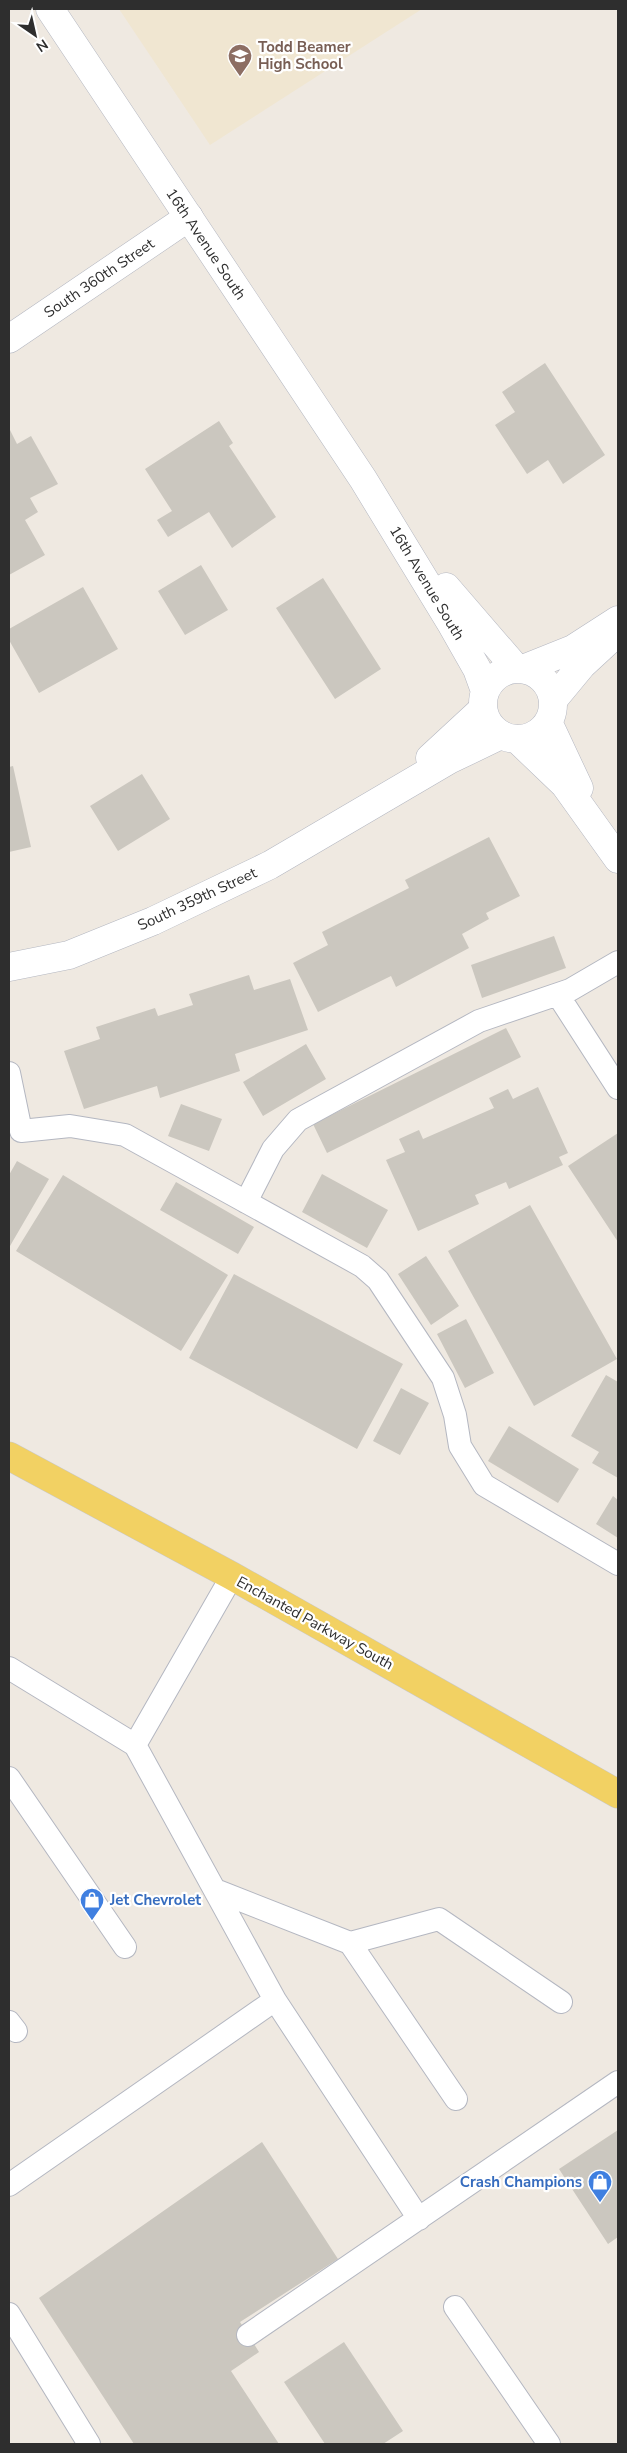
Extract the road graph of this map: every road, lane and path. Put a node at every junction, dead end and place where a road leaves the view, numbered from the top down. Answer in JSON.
{"nodes":[{"id":1,"x":50,"y":9,"type":"edge"},
{"id":2,"x":189,"y":217,"type":"junction"},
{"id":3,"x":9,"y":339,"type":"edge"},
{"id":4,"x":363,"y":479,"type":"junction"},
{"id":5,"x":618,"y":620,"type":"edge"},
{"id":6,"x":618,"y":633,"type":"edge"},
{"id":7,"x":520,"y":668,"type":"junction"},
{"id":8,"x":484,"y":700,"type":"junction"},
{"id":9,"x":551,"y":711,"type":"junction"},
{"id":10,"x":509,"y":737,"type":"junction"},
{"id":11,"x":375,"y":804,"type":"junction"},
{"id":12,"x":616,"y":856,"type":"edge"},
{"id":13,"x":618,"y":962,"type":"edge"},
{"id":14,"x":9,"y":967,"type":"edge"},
{"id":15,"x":558,"y":994,"type":"junction"},
{"id":16,"x":9,"y":1073,"type":"edge"},
{"id":17,"x":618,"y":1088,"type":"edge"},
{"id":18,"x":15,"y":1134,"type":"edge"},
{"id":19,"x":246,"y":1202,"type":"junction"},
{"id":20,"x":9,"y":1456,"type":"edge"},
{"id":21,"x":618,"y":1564,"type":"edge"},
{"id":22,"x":232,"y":1576,"type":"junction"},
{"id":23,"x":9,"y":1668,"type":"edge"},
{"id":24,"x":135,"y":1745,"type":"junction"},
{"id":25,"x":9,"y":1778,"type":"edge"},
{"id":26,"x":618,"y":1794,"type":"edge"},
{"id":27,"x":215,"y":1890,"type":"junction"},
{"id":28,"x":350,"y":1943,"type":"junction"},
{"id":29,"x":125,"y":1947,"type":"dead end"},
{"id":30,"x":275,"y":2000,"type":"junction"},
{"id":31,"x":561,"y":2002,"type":"dead end"},
{"id":32,"x":618,"y":2082,"type":"edge"},
{"id":33,"x":456,"y":2100,"type":"dead end"},
{"id":34,"x":9,"y":2185,"type":"edge"},
{"id":35,"x":419,"y":2219,"type":"junction"},
{"id":36,"x":455,"y":2307,"type":"dead end"},
{"id":37,"x":9,"y":2314,"type":"edge"},
{"id":38,"x":248,"y":2335,"type":"dead end"},
{"id":39,"x":89,"y":2444,"type":"edge"},
{"id":40,"x":549,"y":2444,"type":"edge"}],
"edges":[{"from":1,"to":2,"type":"street","name":"16th Avenue South"},
{"from":2,"to":3,"type":"street","name":"South 360th Street"},
{"from":2,"to":4,"type":"street","name":"16th Avenue South"},
{"from":4,"to":7,"type":"street","name":"16th Avenue South"},
{"from":4,"to":8,"type":"street","name":"16th Avenue South"},
{"from":5,"to":7,"type":"street"},
{"from":6,"to":9,"type":"street"},
{"from":7,"to":8,"type":"street"},
{"from":7,"to":9,"type":"street"},
{"from":8,"to":10,"type":"street"},
{"from":8,"to":11,"type":"street","name":"South 359th Street"},
{"from":9,"to":10,"type":"street"},
{"from":9,"to":12,"type":"street"},
{"from":10,"to":11,"type":"street","name":"South 359th Street"},
{"from":10,"to":12,"type":"street"},
{"from":11,"to":14,"type":"street","name":"South 359th Street"},
{"from":13,"to":15,"type":"lane"},
{"from":15,"to":17,"type":"lane"},
{"from":15,"to":19,"type":"lane"},
{"from":16,"to":18,"type":"lane"},
{"from":18,"to":19,"type":"lane"},
{"from":19,"to":21,"type":"lane"},
{"from":20,"to":22,"type":"main road","name":"Enchanted Parkway South"},
{"from":22,"to":24,"type":"lane"},
{"from":22,"to":26,"type":"main road","name":"Enchanted Parkway South"},
{"from":23,"to":24,"type":"lane"},
{"from":24,"to":27,"type":"lane"},
{"from":25,"to":29,"type":"lane"},
{"from":27,"to":28,"type":"lane"},
{"from":27,"to":30,"type":"lane"},
{"from":28,"to":31,"type":"lane"},
{"from":28,"to":33,"type":"lane"},
{"from":30,"to":34,"type":"lane"},
{"from":30,"to":35,"type":"lane"},
{"from":32,"to":35,"type":"lane"},
{"from":35,"to":38,"type":"lane"},
{"from":36,"to":40,"type":"lane"},
{"from":37,"to":39,"type":"lane"}]}
